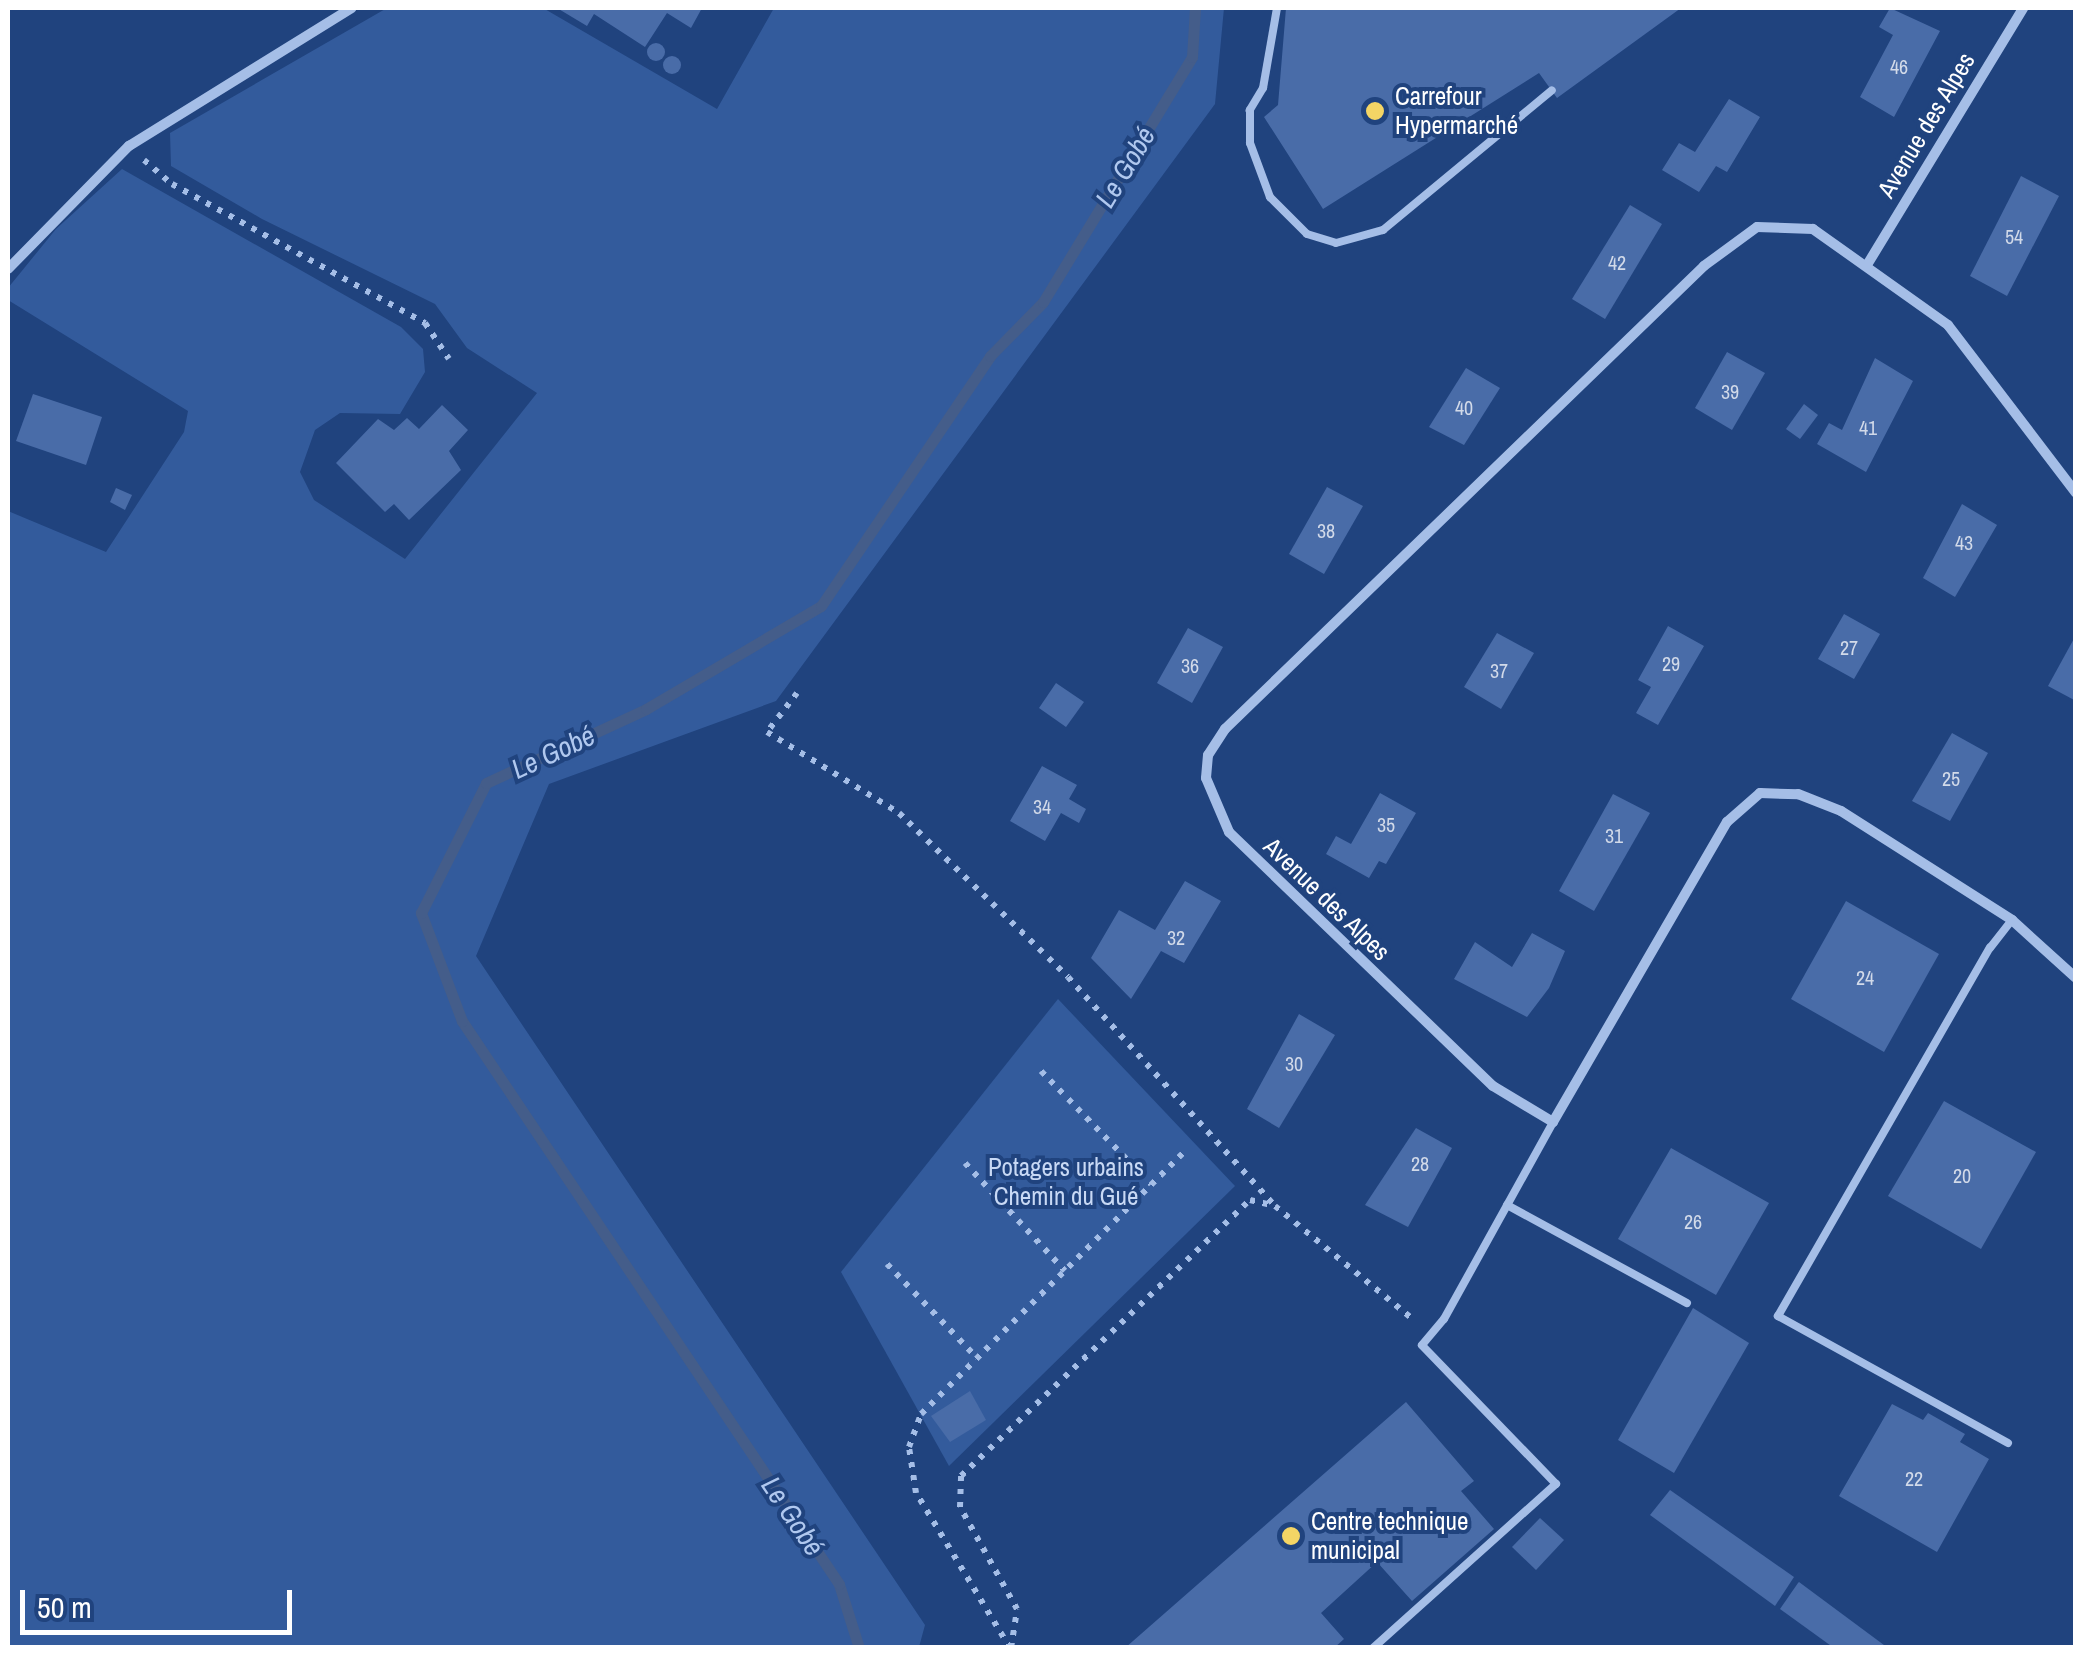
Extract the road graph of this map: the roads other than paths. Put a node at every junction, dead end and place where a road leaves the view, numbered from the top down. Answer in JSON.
{"nodes":[{"id":1,"x":352,"y":8,"type":"edge"},
{"id":2,"x":1277,"y":8,"type":"edge"},
{"id":3,"x":2023,"y":8,"type":"edge"},
{"id":4,"x":1552,"y":90,"type":"dead end"},
{"id":5,"x":1867,"y":265,"type":"junction"},
{"id":6,"x":8,"y":270,"type":"edge"},
{"id":7,"x":2076,"y":493,"type":"edge"},
{"id":8,"x":2012,"y":920,"type":"junction"},
{"id":9,"x":2076,"y":978,"type":"edge"},
{"id":10,"x":1553,"y":1122,"type":"junction"},
{"id":11,"x":1506,"y":1205,"type":"junction"},
{"id":12,"x":1686,"y":1304,"type":"dead end"},
{"id":13,"x":2008,"y":1443,"type":"dead end"},
{"id":14,"x":1373,"y":1648,"type":"edge"}],
"edges":[{"from":1,"to":6,"type":"street"},
{"from":2,"to":4,"type":"lane"},
{"from":3,"to":5,"type":"street","name":"Avenue des Alpes"},
{"from":5,"to":7,"type":"street","name":"Avenue des Alpes"},
{"from":5,"to":10,"type":"street","name":"Avenue des Alpes"},
{"from":8,"to":9,"type":"street"},
{"from":8,"to":10,"type":"street"},
{"from":8,"to":13,"type":"lane"},
{"from":10,"to":11,"type":"lane"},
{"from":11,"to":12,"type":"lane"},
{"from":11,"to":14,"type":"lane"}]}
